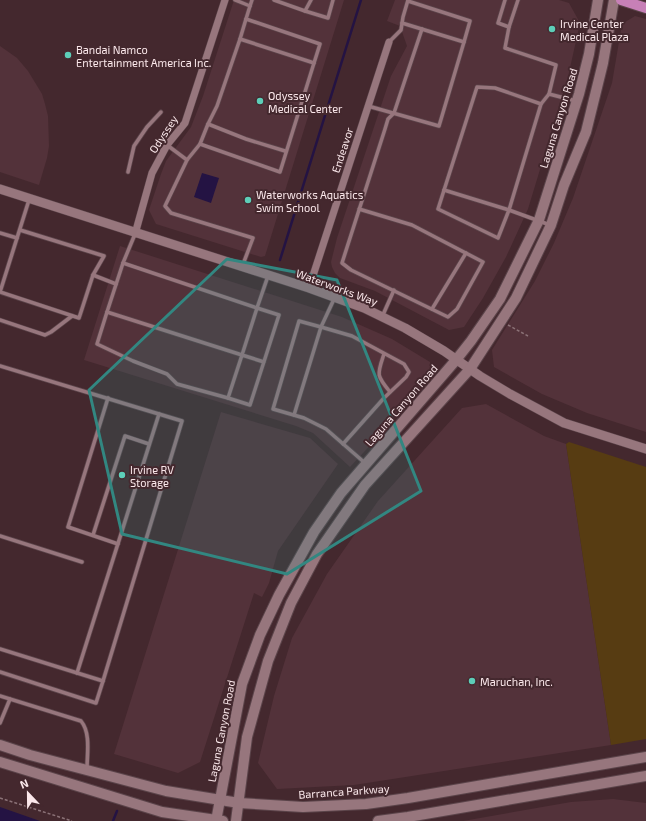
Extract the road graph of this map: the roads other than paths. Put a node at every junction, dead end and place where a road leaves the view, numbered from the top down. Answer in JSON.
{"nodes":[{"id":1,"x":225,"y":0,"type":"edge"},
{"id":2,"x":235,"y":0,"type":"edge"},
{"id":3,"x":252,"y":0,"type":"edge"},
{"id":4,"x":274,"y":0,"type":"edge"},
{"id":5,"x":311,"y":0,"type":"edge"},
{"id":6,"x":333,"y":0,"type":"edge"},
{"id":7,"x":408,"y":0,"type":"edge"},
{"id":8,"x":505,"y":0,"type":"edge"},
{"id":9,"x":518,"y":0,"type":"edge"},
{"id":10,"x":598,"y":0,"type":"edge"},
{"id":11,"x":614,"y":0,"type":"edge"},
{"id":12,"x":621,"y":0,"type":"edge"},
{"id":13,"x":250,"y":6,"type":"junction"},
{"id":14,"x":646,"y":8,"type":"edge"},
{"id":15,"x":305,"y":11,"type":"junction"},
{"id":16,"x":246,"y":19,"type":"junction"},
{"id":17,"x":402,"y":23,"type":"junction"},
{"id":18,"x":509,"y":27,"type":"junction"},
{"id":19,"x":422,"y":29,"type":"junction"},
{"id":20,"x":240,"y":39,"type":"junction"},
{"id":21,"x":389,"y":42,"type":"joint"},
{"id":22,"x":464,"y":42,"type":"junction"},
{"id":23,"x":314,"y":63,"type":"junction"},
{"id":24,"x":549,"y":94,"type":"junction"},
{"id":25,"x":577,"y":101,"type":"junction"},
{"id":26,"x":541,"y":104,"type":"junction"},
{"id":27,"x":368,"y":106,"type":"junction"},
{"id":28,"x":161,"y":112,"type":"dead end"},
{"id":29,"x":394,"y":113,"type":"junction"},
{"id":30,"x":208,"y":124,"type":"junction"},
{"id":31,"x":200,"y":144,"type":"junction"},
{"id":32,"x":167,"y":145,"type":"junction"},
{"id":33,"x":286,"y":151,"type":"junction"},
{"id":34,"x":187,"y":160,"type":"junction"},
{"id":35,"x":128,"y":172,"type":"dead end"},
{"id":36,"x":0,"y":190,"type":"edge"},
{"id":37,"x":444,"y":190,"type":"junction"},
{"id":38,"x":30,"y":199,"type":"junction"},
{"id":39,"x":359,"y":209,"type":"junction"},
{"id":40,"x":509,"y":210,"type":"junction"},
{"id":41,"x":539,"y":220,"type":"junction"},
{"id":42,"x":551,"y":225,"type":"junction"},
{"id":43,"x":20,"y":230,"type":"junction"},
{"id":44,"x":0,"y":233,"type":"edge"},
{"id":45,"x":135,"y":234,"type":"junction"},
{"id":46,"x":17,"y":238,"type":"junction"},
{"id":47,"x":466,"y":253,"type":"junction"},
{"id":48,"x":123,"y":263,"type":"junction"},
{"id":49,"x":242,"y":267,"type":"junction"},
{"id":50,"x":93,"y":275,"type":"junction"},
{"id":51,"x":268,"y":275,"type":"junction"},
{"id":52,"x":116,"y":284,"type":"junction"},
{"id":53,"x":310,"y":288,"type":"junction"},
{"id":54,"x":394,"y":290,"type":"junction"},
{"id":55,"x":335,"y":297,"type":"junction"},
{"id":56,"x":257,"y":308,"type":"junction"},
{"id":57,"x":432,"y":309,"type":"junction"},
{"id":58,"x":107,"y":312,"type":"junction"},
{"id":59,"x":72,"y":316,"type":"junction"},
{"id":60,"x":382,"y":317,"type":"junction"},
{"id":61,"x":0,"y":320,"type":"edge"},
{"id":62,"x":321,"y":326,"type":"junction"},
{"id":63,"x":384,"y":354,"type":"junction"},
{"id":64,"x":242,"y":355,"type":"junction"},
{"id":65,"x":456,"y":360,"type":"junction"},
{"id":66,"x":264,"y":362,"type":"junction"},
{"id":67,"x":0,"y":366,"type":"edge"},
{"id":68,"x":470,"y":369,"type":"junction"},
{"id":69,"x":390,"y":392,"type":"junction"},
{"id":70,"x":108,"y":398,"type":"junction"},
{"id":71,"x":228,"y":398,"type":"junction"},
{"id":72,"x":159,"y":414,"type":"junction"},
{"id":73,"x":294,"y":415,"type":"junction"},
{"id":74,"x":149,"y":444,"type":"junction"},
{"id":75,"x":343,"y":444,"type":"junction"},
{"id":76,"x":646,"y":449,"type":"edge"},
{"id":77,"x":366,"y":464,"type":"junction"},
{"id":78,"x":93,"y":535,"type":"junction"},
{"id":79,"x":0,"y":536,"type":"edge"},
{"id":80,"x":118,"y":544,"type":"junction"},
{"id":81,"x":82,"y":562,"type":"dead end"},
{"id":82,"x":0,"y":649,"type":"edge"},
{"id":83,"x":0,"y":672,"type":"edge"},
{"id":84,"x":77,"y":673,"type":"junction"},
{"id":85,"x":103,"y":681,"type":"junction"},
{"id":86,"x":0,"y":696,"type":"edge"},
{"id":87,"x":10,"y":699,"type":"junction"},
{"id":88,"x":0,"y":723,"type":"edge"},
{"id":89,"x":0,"y":745,"type":"edge"},
{"id":90,"x":646,"y":757,"type":"edge"},
{"id":91,"x":0,"y":762,"type":"edge"},
{"id":92,"x":87,"y":770,"type":"junction"},
{"id":93,"x":646,"y":776,"type":"edge"},
{"id":94,"x":220,"y":800,"type":"junction"},
{"id":95,"x":238,"y":803,"type":"junction"},
{"id":96,"x":219,"y":821,"type":"edge"},
{"id":97,"x":236,"y":821,"type":"edge"},
{"id":98,"x":378,"y":821,"type":"edge"}],
"edges":[{"from":1,"to":32,"type":"street","name":"Odyssey"},
{"from":2,"to":13,"type":"lane"},
{"from":3,"to":13,"type":"lane"},
{"from":4,"to":15,"type":"lane"},
{"from":5,"to":15,"type":"lane"},
{"from":6,"to":15,"type":"lane"},
{"from":7,"to":17,"type":"lane"},
{"from":7,"to":22,"type":"lane"},
{"from":8,"to":18,"type":"lane"},
{"from":9,"to":18,"type":"lane"},
{"from":10,"to":25,"type":"main road","name":"Laguna Canyon Road"},
{"from":11,"to":42,"type":"main road"},
{"from":12,"to":14,"type":"main road"},
{"from":13,"to":16,"type":"lane"},
{"from":16,"to":20,"type":"lane"},
{"from":16,"to":23,"type":"lane"},
{"from":17,"to":19,"type":"lane"},
{"from":17,"to":21,"type":"lane"},
{"from":18,"to":24,"type":"lane"},
{"from":19,"to":22,"type":"lane"},
{"from":19,"to":29,"type":"lane"},
{"from":20,"to":23,"type":"lane"},
{"from":20,"to":30,"type":"lane"},
{"from":21,"to":27,"type":"street","name":"Endeavor"},
{"from":22,"to":29,"type":"lane"},
{"from":23,"to":33,"type":"lane"},
{"from":24,"to":25,"type":"lane"},
{"from":24,"to":26,"type":"lane"},
{"from":25,"to":41,"type":"main road","name":"Laguna Canyon Road"},
{"from":26,"to":37,"type":"lane"},
{"from":26,"to":40,"type":"lane"},
{"from":27,"to":29,"type":"lane"},
{"from":27,"to":53,"type":"street","name":"Endeavor"},
{"from":28,"to":35,"type":"lane"},
{"from":29,"to":39,"type":"lane"},
{"from":30,"to":31,"type":"lane"},
{"from":30,"to":33,"type":"lane"},
{"from":31,"to":33,"type":"lane"},
{"from":31,"to":34,"type":"lane"},
{"from":32,"to":34,"type":"lane"},
{"from":32,"to":45,"type":"street","name":"Odyssey"},
{"from":34,"to":49,"type":"lane"},
{"from":36,"to":38,"type":"street","name":"Waterworks Way"},
{"from":37,"to":40,"type":"lane"},
{"from":37,"to":40,"type":"lane"},
{"from":38,"to":43,"type":"lane"},
{"from":38,"to":45,"type":"street","name":"Waterworks Way"},
{"from":39,"to":47,"type":"lane"},
{"from":39,"to":54,"type":"lane"},
{"from":40,"to":41,"type":"lane"},
{"from":41,"to":42,"type":"lane"},
{"from":41,"to":65,"type":"main road","name":"Laguna Canyon Road"},
{"from":42,"to":68,"type":"main road"},
{"from":43,"to":46,"type":"lane"},
{"from":43,"to":50,"type":"lane"},
{"from":44,"to":46,"type":"lane"},
{"from":45,"to":48,"type":"lane"},
{"from":45,"to":49,"type":"street","name":"Waterworks Way"},
{"from":46,"to":59,"type":"lane"},
{"from":47,"to":57,"type":"lane"},
{"from":47,"to":57,"type":"lane"},
{"from":48,"to":52,"type":"lane"},
{"from":48,"to":56,"type":"lane"},
{"from":49,"to":51,"type":"street","name":"Waterworks Way"},
{"from":50,"to":52,"type":"lane"},
{"from":50,"to":59,"type":"lane"},
{"from":51,"to":53,"type":"street","name":"Waterworks Way"},
{"from":51,"to":56,"type":"lane"},
{"from":52,"to":58,"type":"lane"},
{"from":53,"to":55,"type":"street","name":"Waterworks Way"},
{"from":54,"to":57,"type":"lane"},
{"from":54,"to":60,"type":"lane"},
{"from":55,"to":60,"type":"street","name":"Waterworks Way"},
{"from":55,"to":62,"type":"lane"},
{"from":56,"to":64,"type":"lane"},
{"from":56,"to":66,"type":"lane"},
{"from":58,"to":64,"type":"lane"},
{"from":58,"to":71,"type":"lane"},
{"from":59,"to":61,"type":"lane"},
{"from":60,"to":65,"type":"street","name":"Waterworks Way"},
{"from":62,"to":63,"type":"lane"},
{"from":62,"to":73,"type":"lane"},
{"from":62,"to":73,"type":"lane"},
{"from":63,"to":69,"type":"lane"},
{"from":63,"to":69,"type":"lane"},
{"from":64,"to":66,"type":"lane"},
{"from":64,"to":71,"type":"lane"},
{"from":65,"to":68,"type":"street","name":"Waterworks Way"},
{"from":65,"to":77,"type":"main road","name":"Laguna Canyon Road"},
{"from":66,"to":71,"type":"lane"},
{"from":67,"to":70,"type":"lane"},
{"from":68,"to":76,"type":"street","name":"Waterworks Way"},
{"from":68,"to":95,"type":"main road"},
{"from":69,"to":75,"type":"lane"},
{"from":70,"to":72,"type":"lane"},
{"from":70,"to":78,"type":"lane"},
{"from":72,"to":74,"type":"lane"},
{"from":72,"to":85,"type":"lane"},
{"from":73,"to":75,"type":"lane"},
{"from":74,"to":78,"type":"lane"},
{"from":74,"to":80,"type":"lane"},
{"from":75,"to":77,"type":"lane"},
{"from":77,"to":94,"type":"main road","name":"Laguna Canyon Road"},
{"from":78,"to":80,"type":"lane"},
{"from":79,"to":81,"type":"lane"},
{"from":80,"to":84,"type":"lane"},
{"from":82,"to":84,"type":"lane"},
{"from":83,"to":85,"type":"lane"},
{"from":84,"to":85,"type":"lane"},
{"from":86,"to":87,"type":"lane"},
{"from":87,"to":88,"type":"lane"},
{"from":87,"to":92,"type":"lane"},
{"from":89,"to":92,"type":"main road","name":"Barranca Parkway"},
{"from":90,"to":95,"type":"main road","name":"Barranca Parkway"},
{"from":91,"to":96,"type":"main road"},
{"from":92,"to":94,"type":"main road","name":"Barranca Parkway"},
{"from":93,"to":98,"type":"main road"},
{"from":94,"to":95,"type":"main road","name":"Barranca Parkway"},
{"from":94,"to":96,"type":"main road","name":"Laguna Canyon Road"},
{"from":95,"to":97,"type":"main road"}]}
